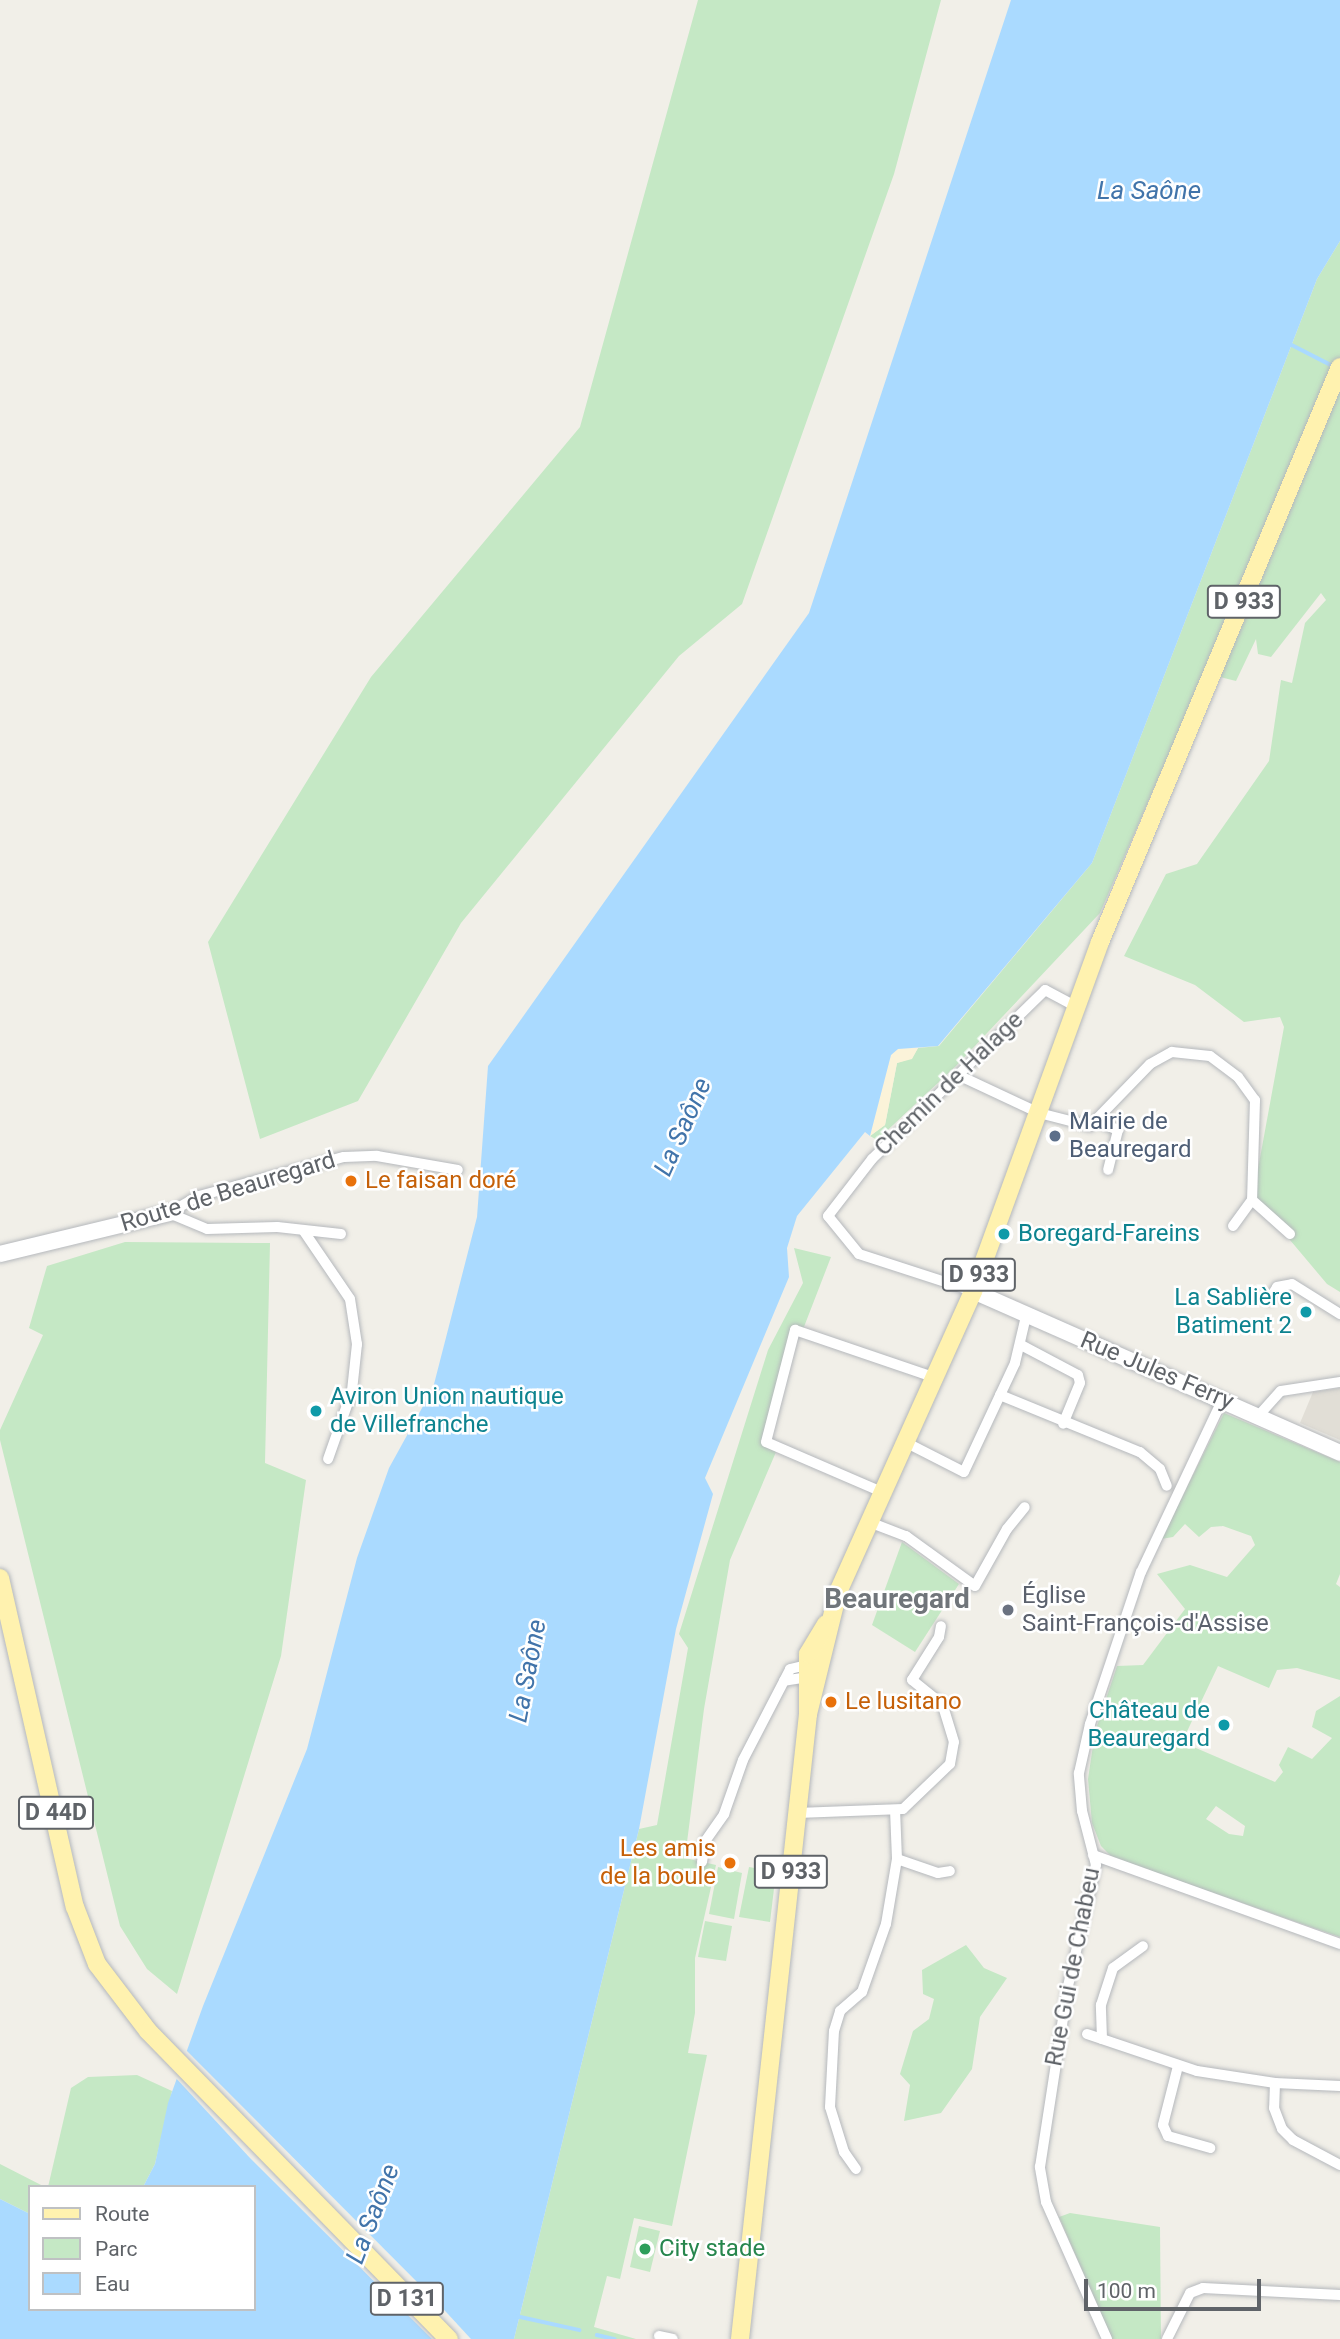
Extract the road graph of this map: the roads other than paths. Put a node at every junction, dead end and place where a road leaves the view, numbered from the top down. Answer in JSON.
{"nodes":[{"id":1,"x":1340,"y":367,"type":"edge"},
{"id":2,"x":1075,"y":1006,"type":"junction"},
{"id":3,"x":958,"y":1076,"type":"junction"},
{"id":4,"x":1039,"y":1113,"type":"junction"},
{"id":5,"x":1096,"y":1121,"type":"junction"},
{"id":6,"x":458,"y":1170,"type":"dead end"},
{"id":7,"x":1108,"y":1170,"type":"dead end"},
{"id":8,"x":1252,"y":1200,"type":"junction"},
{"id":9,"x":169,"y":1213,"type":"junction"},
{"id":10,"x":1233,"y":1226,"type":"dead end"},
{"id":11,"x":303,"y":1230,"type":"junction"},
{"id":12,"x":341,"y":1234,"type":"dead end"},
{"id":13,"x":1290,"y":1234,"type":"dead end"},
{"id":14,"x":0,"y":1254,"type":"edge"},
{"id":15,"x":973,"y":1291,"type":"junction"},
{"id":16,"x":1269,"y":1300,"type":"dead end"},
{"id":17,"x":1340,"y":1314,"type":"edge"},
{"id":18,"x":1026,"y":1316,"type":"junction"},
{"id":19,"x":1021,"y":1345,"type":"junction"},
{"id":20,"x":936,"y":1378,"type":"junction"},
{"id":21,"x":1340,"y":1381,"type":"edge"},
{"id":22,"x":1000,"y":1395,"type":"junction"},
{"id":23,"x":1222,"y":1401,"type":"junction"},
{"id":24,"x":1260,"y":1414,"type":"junction"},
{"id":25,"x":1063,"y":1424,"type":"junction"},
{"id":26,"x":905,"y":1442,"type":"junction"},
{"id":27,"x":1340,"y":1453,"type":"edge"},
{"id":28,"x":328,"y":1459,"type":"dead end"},
{"id":29,"x":1167,"y":1486,"type":"dead end"},
{"id":30,"x":882,"y":1492,"type":"junction"},
{"id":31,"x":1025,"y":1507,"type":"dead end"},
{"id":32,"x":869,"y":1522,"type":"junction"},
{"id":33,"x":0,"y":1578,"type":"edge"},
{"id":34,"x":941,"y":1626,"type":"dead end"},
{"id":35,"x":812,"y":1670,"type":"junction"},
{"id":36,"x":894,"y":1810,"type":"junction"},
{"id":37,"x":797,"y":1813,"type":"junction"},
{"id":38,"x":897,"y":1858,"type":"junction"},
{"id":39,"x":1094,"y":1860,"type":"junction"},
{"id":40,"x":702,"y":1862,"type":"dead end"},
{"id":41,"x":950,"y":1871,"type":"dead end"},
{"id":42,"x":1340,"y":1944,"type":"edge"},
{"id":43,"x":1143,"y":1946,"type":"dead end"},
{"id":44,"x":1087,"y":2034,"type":"dead end"},
{"id":45,"x":1102,"y":2039,"type":"junction"},
{"id":46,"x":1178,"y":2066,"type":"junction"},
{"id":47,"x":1275,"y":2083,"type":"junction"},
{"id":48,"x":1340,"y":2086,"type":"edge"},
{"id":49,"x":1210,"y":2148,"type":"dead end"},
{"id":50,"x":1340,"y":2165,"type":"edge"},
{"id":51,"x":856,"y":2169,"type":"dead end"},
{"id":52,"x":365,"y":2258,"type":"joint"},
{"id":53,"x":1340,"y":2295,"type":"edge"},
{"id":54,"x":659,"y":2336,"type":"dead end"},
{"id":55,"x":449,"y":2339,"type":"edge"},
{"id":56,"x":673,"y":2339,"type":"edge"},
{"id":57,"x":740,"y":2339,"type":"edge"},
{"id":58,"x":1107,"y":2339,"type":"edge"},
{"id":59,"x":1167,"y":2339,"type":"edge"}],
"edges":[{"from":1,"to":2,"type":"main road","number":"D 933"},
{"from":2,"to":3,"type":"street","name":"Chemin de Halage"},
{"from":2,"to":4,"type":"main road","number":"D 933"},
{"from":3,"to":4,"type":"street"},
{"from":3,"to":15,"type":"street","name":"Chemin de Halage"},
{"from":4,"to":5,"type":"street"},
{"from":4,"to":15,"type":"main road","number":"D 933"},
{"from":5,"to":7,"type":"street"},
{"from":5,"to":8,"type":"street"},
{"from":6,"to":9,"type":"street","name":"Route de Beauregard"},
{"from":8,"to":10,"type":"street"},
{"from":8,"to":13,"type":"street"},
{"from":9,"to":11,"type":"street"},
{"from":9,"to":14,"type":"street","name":"Route de Beauregard"},
{"from":11,"to":12,"type":"street"},
{"from":11,"to":28,"type":"street"},
{"from":15,"to":18,"type":"street","name":"Rue Jules Ferry"},
{"from":15,"to":20,"type":"main road","number":"D 933"},
{"from":16,"to":17,"type":"street"},
{"from":18,"to":19,"type":"street"},
{"from":18,"to":23,"type":"street","name":"Rue Jules Ferry"},
{"from":19,"to":22,"type":"street"},
{"from":19,"to":25,"type":"street"},
{"from":20,"to":26,"type":"main road","number":"D 933"},
{"from":20,"to":30,"type":"street"},
{"from":21,"to":24,"type":"street"},
{"from":22,"to":25,"type":"street"},
{"from":22,"to":26,"type":"street"},
{"from":23,"to":24,"type":"street","name":"Rue Jules Ferry"},
{"from":23,"to":39,"type":"street","name":"Rue Gui de Chabeu"},
{"from":24,"to":27,"type":"street","name":"Rue Jules Ferry"},
{"from":25,"to":29,"type":"street"},
{"from":26,"to":30,"type":"main road","number":"D 933"},
{"from":30,"to":32,"type":"main road","number":"D 933"},
{"from":31,"to":32,"type":"street"},
{"from":32,"to":35,"type":"main road","number":"D 933"},
{"from":33,"to":52,"type":"main road","number":"D 44D"},
{"from":34,"to":36,"type":"street"},
{"from":35,"to":37,"type":"main road","number":"D 933"},
{"from":35,"to":40,"type":"street"},
{"from":36,"to":37,"type":"street"},
{"from":36,"to":38,"type":"street"},
{"from":37,"to":57,"type":"main road","number":"D 933"},
{"from":38,"to":41,"type":"street"},
{"from":38,"to":51,"type":"street"},
{"from":39,"to":42,"type":"street"},
{"from":39,"to":58,"type":"street","name":"Rue Gui de Chabeu"},
{"from":43,"to":45,"type":"street"},
{"from":44,"to":45,"type":"street"},
{"from":45,"to":46,"type":"street"},
{"from":46,"to":47,"type":"street"},
{"from":46,"to":49,"type":"street"},
{"from":47,"to":48,"type":"street"},
{"from":47,"to":50,"type":"street"},
{"from":52,"to":55,"type":"main road","number":"D 131"},
{"from":53,"to":59,"type":"street"},
{"from":54,"to":56,"type":"street"}]}
